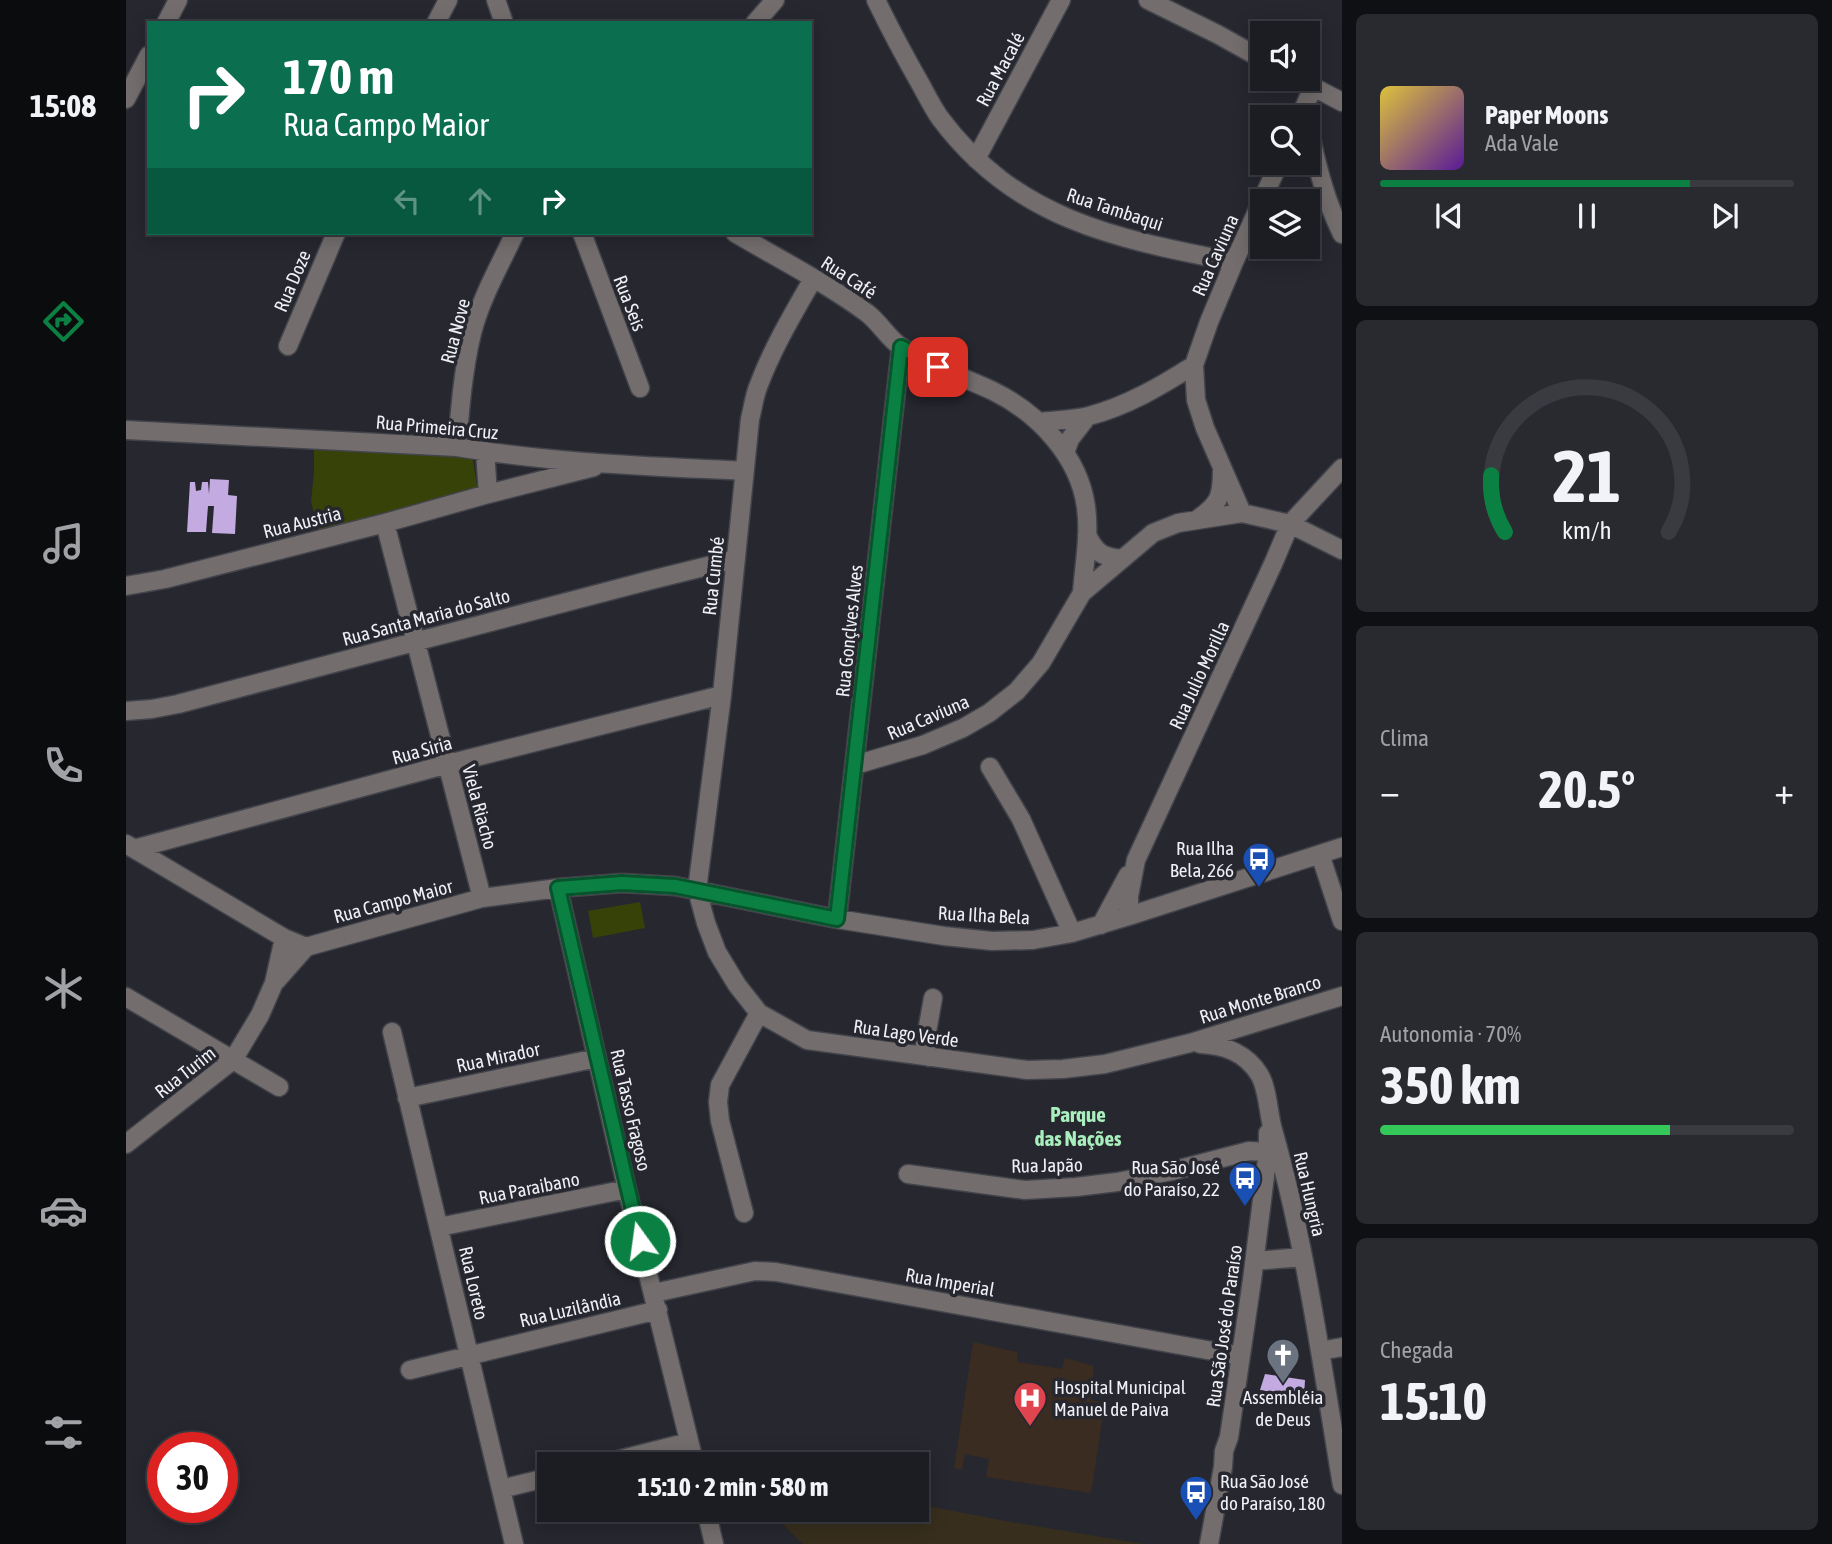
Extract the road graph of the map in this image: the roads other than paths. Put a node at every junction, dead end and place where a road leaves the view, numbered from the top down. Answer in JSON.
{"nodes":[{"id":1,"x":178,"y":0,"type":"edge"},
{"id":2,"x":448,"y":0,"type":"edge"},
{"id":3,"x":496,"y":0,"type":"edge"},
{"id":4,"x":775,"y":0,"type":"edge"},
{"id":5,"x":876,"y":0,"type":"edge"},
{"id":6,"x":1061,"y":0,"type":"edge"},
{"id":7,"x":1147,"y":0,"type":"edge"},
{"id":8,"x":167,"y":21,"type":"edge"},
{"id":9,"x":437,"y":21,"type":"edge"},
{"id":10,"x":503,"y":21,"type":"edge"},
{"id":11,"x":757,"y":21,"type":"edge"},
{"id":12,"x":1250,"y":52,"type":"edge"},
{"id":13,"x":147,"y":59,"type":"edge"},
{"id":14,"x":1320,"y":91,"type":"edge"},
{"id":15,"x":126,"y":99,"type":"edge"},
{"id":16,"x":1342,"y":102,"type":"edge"},
{"id":17,"x":976,"y":159,"type":"junction"},
{"id":18,"x":1274,"y":175,"type":"edge"},
{"id":19,"x":1320,"y":175,"type":"edge"},
{"id":20,"x":1342,"y":234,"type":"edge"},
{"id":21,"x":335,"y":235,"type":"edge"},
{"id":22,"x":514,"y":235,"type":"edge"},
{"id":23,"x":583,"y":235,"type":"edge"},
{"id":24,"x":738,"y":235,"type":"edge"},
{"id":25,"x":1234,"y":262,"type":"junction"},
{"id":26,"x":813,"y":279,"type":"junction"},
{"id":27,"x":288,"y":346,"type":"dead end"},
{"id":28,"x":901,"y":347,"type":"junction"},
{"id":29,"x":1194,"y":365,"type":"junction"},
{"id":30,"x":1162,"y":385,"type":"junction"},
{"id":31,"x":640,"y":388,"type":"dead end"},
{"id":32,"x":1196,"y":400,"type":"junction"},
{"id":33,"x":1087,"y":416,"type":"junction"},
{"id":34,"x":1039,"y":422,"type":"junction"},
{"id":35,"x":126,"y":430,"type":"edge"},
{"id":36,"x":457,"y":447,"type":"junction"},
{"id":37,"x":485,"y":451,"type":"junction"},
{"id":38,"x":1065,"y":453,"type":"junction"},
{"id":39,"x":604,"y":464,"type":"junction"},
{"id":40,"x":1222,"y":466,"type":"junction"},
{"id":41,"x":1342,"y":468,"type":"edge"},
{"id":42,"x":744,"y":471,"type":"junction"},
{"id":43,"x":488,"y":494,"type":"junction"},
{"id":44,"x":1242,"y":513,"type":"junction"},
{"id":45,"x":1196,"y":520,"type":"junction"},
{"id":46,"x":386,"y":523,"type":"junction"},
{"id":47,"x":1290,"y":524,"type":"junction"},
{"id":48,"x":1087,"y":535,"type":"junction"},
{"id":49,"x":1342,"y":550,"type":"edge"},
{"id":50,"x":736,"y":559,"type":"junction"},
{"id":51,"x":1122,"y":559,"type":"junction"},
{"id":52,"x":126,"y":586,"type":"edge"},
{"id":53,"x":1083,"y":593,"type":"junction"},
{"id":54,"x":417,"y":641,"type":"junction"},
{"id":55,"x":722,"y":695,"type":"junction"},
{"id":56,"x":126,"y":711,"type":"edge"},
{"id":57,"x":447,"y":764,"type":"junction"},
{"id":58,"x":855,"y":765,"type":"junction"},
{"id":59,"x":990,"y":767,"type":"dead end"},
{"id":60,"x":1342,"y":846,"type":"edge"},
{"id":61,"x":130,"y":847,"type":"edge"},
{"id":62,"x":1320,"y":854,"type":"junction"},
{"id":63,"x":1136,"y":860,"type":"junction"},
{"id":64,"x":558,"y":888,"type":"junction"},
{"id":65,"x":697,"y":890,"type":"junction"},
{"id":66,"x":482,"y":898,"type":"junction"},
{"id":67,"x":1129,"y":916,"type":"junction"},
{"id":68,"x":837,"y":919,"type":"junction"},
{"id":69,"x":1342,"y":921,"type":"edge"},
{"id":70,"x":1101,"y":925,"type":"junction"},
{"id":71,"x":1072,"y":933,"type":"junction"},
{"id":72,"x":284,"y":938,"type":"junction"},
{"id":73,"x":306,"y":947,"type":"junction"},
{"id":74,"x":274,"y":984,"type":"junction"},
{"id":75,"x":1342,"y":996,"type":"edge"},
{"id":76,"x":126,"y":997,"type":"edge"},
{"id":77,"x":933,"y":998,"type":"dead end"},
{"id":78,"x":759,"y":1013,"type":"junction"},
{"id":79,"x":392,"y":1032,"type":"dead end"},
{"id":80,"x":1191,"y":1043,"type":"junction"},
{"id":81,"x":928,"y":1057,"type":"junction"},
{"id":82,"x":597,"y":1058,"type":"junction"},
{"id":83,"x":233,"y":1060,"type":"junction"},
{"id":84,"x":279,"y":1087,"type":"dead end"},
{"id":85,"x":407,"y":1098,"type":"junction"},
{"id":86,"x":1268,"y":1112,"type":"junction"},
{"id":87,"x":126,"y":1144,"type":"edge"},
{"id":88,"x":1268,"y":1152,"type":"junction"},
{"id":89,"x":908,"y":1174,"type":"dead end"},
{"id":90,"x":627,"y":1189,"type":"junction"},
{"id":91,"x":744,"y":1213,"type":"dead end"},
{"id":92,"x":439,"y":1227,"type":"junction"},
{"id":93,"x":1302,"y":1257,"type":"junction"},
{"id":94,"x":1255,"y":1261,"type":"junction"},
{"id":95,"x":656,"y":1301,"type":"junction"},
{"id":96,"x":1342,"y":1347,"type":"edge"},
{"id":97,"x":1320,"y":1351,"type":"junction"},
{"id":98,"x":469,"y":1355,"type":"junction"},
{"id":99,"x":1240,"y":1356,"type":"junction"},
{"id":100,"x":410,"y":1370,"type":"dead end"},
{"id":101,"x":689,"y":1442,"type":"junction"},
{"id":102,"x":649,"y":1452,"type":"edge"},
{"id":103,"x":692,"y":1452,"type":"edge"},
{"id":104,"x":537,"y":1480,"type":"edge"},
{"id":105,"x":1342,"y":1485,"type":"edge"},
{"id":106,"x":501,"y":1489,"type":"junction"},
{"id":107,"x":708,"y":1522,"type":"edge"},
{"id":108,"x":514,"y":1544,"type":"edge"},
{"id":109,"x":713,"y":1544,"type":"edge"},
{"id":110,"x":1209,"y":1544,"type":"edge"}],
"edges":[{"from":1,"to":8,"type":"street"},
{"from":2,"to":9,"type":"street"},
{"from":3,"to":10,"type":"street"},
{"from":4,"to":11,"type":"street"},
{"from":5,"to":17,"type":"street","name":"Rua Tambaqui"},
{"from":6,"to":17,"type":"street","name":"Rua Macalé"},
{"from":7,"to":12,"type":"street"},
{"from":13,"to":15,"type":"street"},
{"from":14,"to":16,"type":"street"},
{"from":17,"to":25,"type":"street","name":"Rua Tambaqui"},
{"from":18,"to":25,"type":"street","name":"Rua Caviuna"},
{"from":19,"to":20,"type":"street"},
{"from":21,"to":27,"type":"street","name":"Rua Doze"},
{"from":22,"to":36,"type":"street","name":"Rua Nove"},
{"from":23,"to":31,"type":"street","name":"Rua Seis"},
{"from":24,"to":26,"type":"street","name":"Rua Café"},
{"from":25,"to":29,"type":"street","name":"Rua Caviuna"},
{"from":26,"to":28,"type":"street","name":"Rua Café"},
{"from":26,"to":42,"type":"street","name":"Rua Cumbé"},
{"from":28,"to":34,"type":"street","name":"Rua Café"},
{"from":28,"to":58,"type":"street","name":"Rua Gonçlves Alves"},
{"from":29,"to":30,"type":"street"},
{"from":29,"to":32,"type":"street"},
{"from":30,"to":32,"type":"street"},
{"from":30,"to":33,"type":"street"},
{"from":32,"to":40,"type":"street"},
{"from":33,"to":34,"type":"street"},
{"from":33,"to":38,"type":"street"},
{"from":34,"to":38,"type":"street","name":"Rua Caviuna"},
{"from":35,"to":36,"type":"street","name":"Rua Primeira Cruz"},
{"from":36,"to":37,"type":"street","name":"Rua Primeira Cruz"},
{"from":37,"to":39,"type":"street","name":"Rua Primeira Cruz"},
{"from":37,"to":43,"type":"street"},
{"from":38,"to":48,"type":"street","name":"Rua Caviuna"},
{"from":39,"to":42,"type":"street","name":"Rua Primeira Cruz"},
{"from":39,"to":43,"type":"street","name":"Rua Austria"},
{"from":40,"to":44,"type":"street"},
{"from":40,"to":45,"type":"street","name":"Rua Caviuna"},
{"from":41,"to":47,"type":"street","name":"Rua Julio Morilla"},
{"from":42,"to":50,"type":"street","name":"Rua Cumbé"},
{"from":43,"to":46,"type":"street","name":"Rua Austria"},
{"from":44,"to":45,"type":"street","name":"Rua Caviuna"},
{"from":44,"to":47,"type":"street"},
{"from":45,"to":51,"type":"street","name":"Rua Caviuna"},
{"from":46,"to":52,"type":"street","name":"Rua Austria"},
{"from":46,"to":54,"type":"street","name":"Viela Riacho"},
{"from":47,"to":49,"type":"street"},
{"from":47,"to":63,"type":"street","name":"Rua Julio Morilla"},
{"from":48,"to":51,"type":"street"},
{"from":48,"to":53,"type":"street","name":"Rua Caviuna"},
{"from":50,"to":54,"type":"street","name":"Rua Santa Maria do Salto"},
{"from":50,"to":55,"type":"street","name":"Rua Cumbé"},
{"from":51,"to":53,"type":"street","name":"Rua Caviuna"},
{"from":53,"to":58,"type":"street","name":"Rua Caviuna"},
{"from":54,"to":56,"type":"street","name":"Rua Santa Maria do Salto"},
{"from":54,"to":57,"type":"street","name":"Viela Riacho"},
{"from":55,"to":57,"type":"street","name":"Rua Siria"},
{"from":55,"to":65,"type":"street","name":"Rua Cumbé"},
{"from":57,"to":61,"type":"street","name":"Rua Siria"},
{"from":57,"to":66,"type":"street","name":"Viela Riacho"},
{"from":58,"to":68,"type":"street","name":"Rua Gonçlves Alves"},
{"from":59,"to":71,"type":"street"},
{"from":60,"to":62,"type":"street","name":"Rua Ilha Bela"},
{"from":61,"to":72,"type":"street"},
{"from":62,"to":67,"type":"street","name":"Rua Ilha Bela"},
{"from":62,"to":69,"type":"street"},
{"from":63,"to":67,"type":"street","name":"Rua Julio Morilla"},
{"from":63,"to":70,"type":"street"},
{"from":64,"to":65,"type":"street","name":"Rua Campo Maior"},
{"from":64,"to":66,"type":"street","name":"Rua Campo Maior"},
{"from":64,"to":82,"type":"street","name":"Rua Tasso Fragoso"},
{"from":65,"to":68,"type":"street","name":"Rua Ilha Bela"},
{"from":65,"to":78,"type":"street","name":"Rua Lago Verde"},
{"from":66,"to":73,"type":"street","name":"Rua Campo Maior"},
{"from":67,"to":70,"type":"street","name":"Rua Ilha Bela"},
{"from":68,"to":71,"type":"street","name":"Rua Ilha Bela"},
{"from":70,"to":71,"type":"street","name":"Rua Ilha Bela"},
{"from":72,"to":73,"type":"street"},
{"from":72,"to":74,"type":"street","name":"Rua Turim"},
{"from":73,"to":74,"type":"street","name":"Rua Turim"},
{"from":74,"to":83,"type":"street","name":"Rua Turim"},
{"from":75,"to":80,"type":"street","name":"Rua Monte Branco"},
{"from":76,"to":83,"type":"street"},
{"from":77,"to":81,"type":"street"},
{"from":78,"to":81,"type":"street","name":"Rua Lago Verde"},
{"from":78,"to":91,"type":"street"},
{"from":79,"to":85,"type":"street","name":"Rua Loreto"},
{"from":80,"to":81,"type":"street","name":"Rua Lago Verde"},
{"from":80,"to":86,"type":"street","name":"Rua Hungria"},
{"from":82,"to":85,"type":"street","name":"Rua Mirador"},
{"from":82,"to":90,"type":"street","name":"Rua Tasso Fragoso"},
{"from":83,"to":84,"type":"street"},
{"from":83,"to":87,"type":"street","name":"Rua Turim"},
{"from":85,"to":92,"type":"street","name":"Rua Loreto"},
{"from":86,"to":88,"type":"street","name":"Rua São José do Paraíso"},
{"from":86,"to":93,"type":"street","name":"Rua Hungria"},
{"from":88,"to":89,"type":"street","name":"Rua Japão"},
{"from":88,"to":94,"type":"street","name":"Rua São José do Paraíso"},
{"from":90,"to":92,"type":"street","name":"Rua Paraibano"},
{"from":90,"to":95,"type":"street","name":"Rua Tasso Fragoso"},
{"from":92,"to":98,"type":"street","name":"Rua Loreto"},
{"from":93,"to":94,"type":"street"},
{"from":93,"to":97,"type":"street","name":"Rua Hungria"},
{"from":94,"to":99,"type":"street","name":"Rua São José do Paraíso"},
{"from":95,"to":98,"type":"street","name":"Rua Luzilândia"},
{"from":95,"to":99,"type":"street","name":"Rua Imperial"},
{"from":95,"to":101,"type":"street","name":"Rua Tasso Fragoso"},
{"from":96,"to":97,"type":"street"},
{"from":97,"to":105,"type":"street","name":"Rua Hungria"},
{"from":98,"to":100,"type":"street","name":"Rua Luzilândia"},
{"from":98,"to":106,"type":"street","name":"Rua Loreto"},
{"from":99,"to":110,"type":"street","name":"Rua São José do Paraíso"},
{"from":101,"to":102,"type":"street"},
{"from":101,"to":103,"type":"street","name":"Rua Tasso Fragoso"},
{"from":104,"to":106,"type":"street"},
{"from":106,"to":108,"type":"street","name":"Rua Loreto"},
{"from":107,"to":109,"type":"street"}]}
